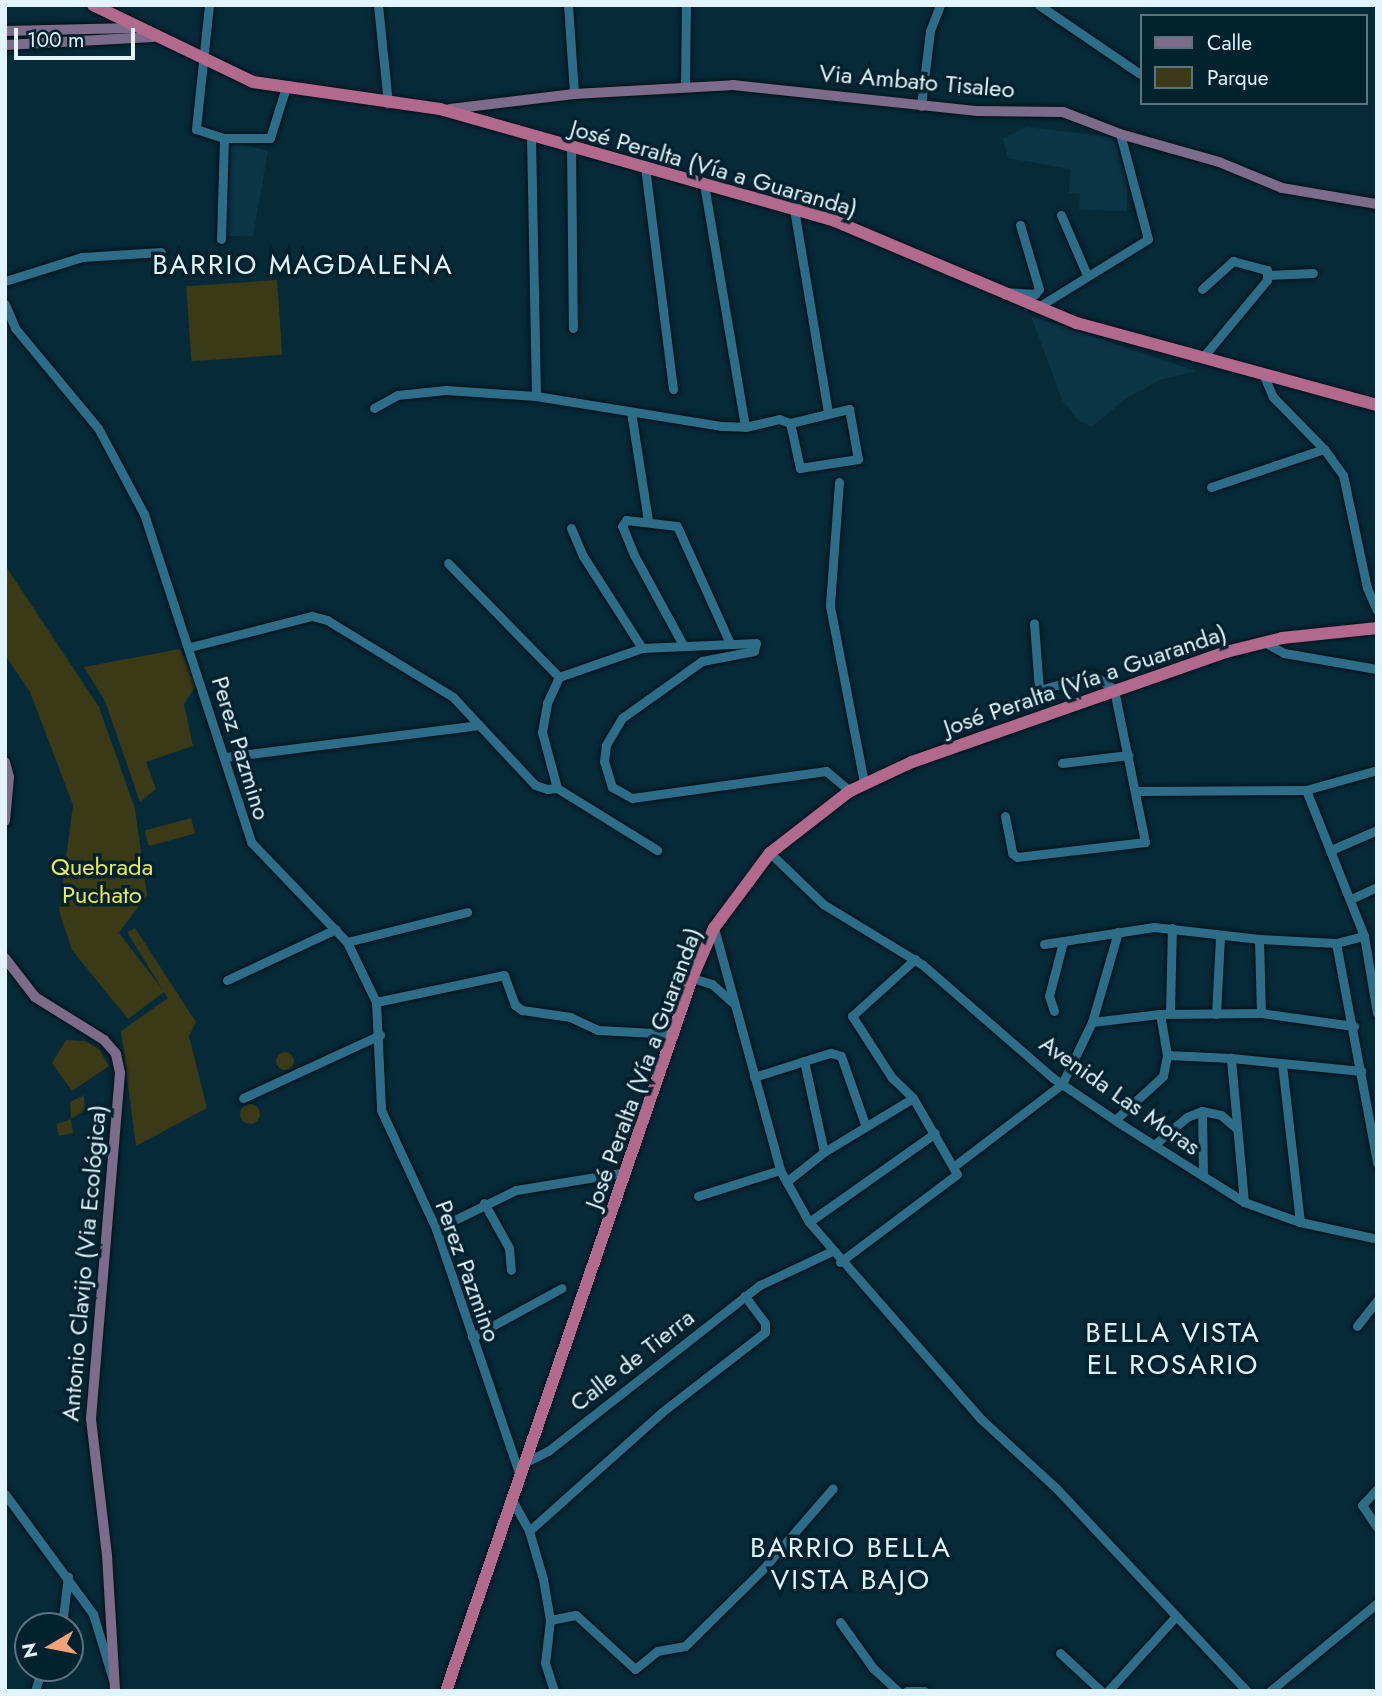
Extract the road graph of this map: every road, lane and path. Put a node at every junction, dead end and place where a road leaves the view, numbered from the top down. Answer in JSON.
{"nodes":[{"id":1,"x":93,"y":5,"type":"edge"},
{"id":2,"x":209,"y":5,"type":"edge"},
{"id":3,"x":378,"y":5,"type":"edge"},
{"id":4,"x":568,"y":5,"type":"edge"},
{"id":5,"x":686,"y":5,"type":"edge"},
{"id":6,"x":940,"y":5,"type":"edge"},
{"id":7,"x":1039,"y":5,"type":"edge"},
{"id":8,"x":132,"y":28,"type":"junction"},
{"id":9,"x":5,"y":31,"type":"edge"},
{"id":10,"x":153,"y":37,"type":"junction"},
{"id":11,"x":5,"y":45,"type":"edge"},
{"id":12,"x":201,"y":61,"type":"junction"},
{"id":13,"x":1140,"y":74,"type":"dead end"},
{"id":14,"x":685,"y":85,"type":"junction"},
{"id":15,"x":285,"y":90,"type":"junction"},
{"id":16,"x":574,"y":93,"type":"junction"},
{"id":17,"x":388,"y":103,"type":"junction"},
{"id":18,"x":921,"y":106,"type":"junction"},
{"id":19,"x":440,"y":109,"type":"junction"},
{"id":20,"x":1120,"y":134,"type":"junction"},
{"id":21,"x":531,"y":136,"type":"junction"},
{"id":22,"x":224,"y":138,"type":"junction"},
{"id":23,"x":571,"y":147,"type":"junction"},
{"id":24,"x":645,"y":167,"type":"junction"},
{"id":25,"x":704,"y":184,"type":"junction"},
{"id":26,"x":1377,"y":204,"type":"edge"},
{"id":27,"x":794,"y":209,"type":"junction"},
{"id":28,"x":1061,"y":215,"type":"dead end"},
{"id":29,"x":1020,"y":225,"type":"dead end"},
{"id":30,"x":221,"y":239,"type":"dead end"},
{"id":31,"x":161,"y":252,"type":"dead end"},
{"id":32,"x":1313,"y":273,"type":"dead end"},
{"id":33,"x":1087,"y":275,"type":"junction"},
{"id":34,"x":1268,"y":275,"type":"junction"},
{"id":35,"x":5,"y":281,"type":"edge"},
{"id":36,"x":1202,"y":289,"type":"dead end"},
{"id":37,"x":1004,"y":293,"type":"junction"},
{"id":38,"x":5,"y":304,"type":"edge"},
{"id":39,"x":1038,"y":307,"type":"junction"},
{"id":40,"x":573,"y":328,"type":"dead end"},
{"id":41,"x":1203,"y":357,"type":"junction"},
{"id":42,"x":1264,"y":376,"type":"junction"},
{"id":43,"x":673,"y":389,"type":"dead end"},
{"id":44,"x":536,"y":396,"type":"junction"},
{"id":45,"x":1377,"y":405,"type":"edge"},
{"id":46,"x":374,"y":408,"type":"dead end"},
{"id":47,"x":631,"y":412,"type":"junction"},
{"id":48,"x":828,"y":413,"type":"junction"},
{"id":49,"x":790,"y":423,"type":"junction"},
{"id":50,"x":745,"y":427,"type":"junction"},
{"id":51,"x":1324,"y":449,"type":"junction"},
{"id":52,"x":839,"y":482,"type":"dead end"},
{"id":53,"x":1211,"y":487,"type":"dead end"},
{"id":54,"x":648,"y":521,"type":"junction"},
{"id":55,"x":571,"y":528,"type":"dead end"},
{"id":56,"x":448,"y":563,"type":"dead end"},
{"id":57,"x":1377,"y":610,"type":"edge"},
{"id":58,"x":1034,"y":623,"type":"dead end"},
{"id":59,"x":1377,"y":628,"type":"edge"},
{"id":60,"x":729,"y":641,"type":"junction"},
{"id":61,"x":1264,"y":642,"type":"junction"},
{"id":62,"x":682,"y":643,"type":"junction"},
{"id":63,"x":190,"y":647,"type":"junction"},
{"id":64,"x":642,"y":648,"type":"junction"},
{"id":65,"x":1377,"y":669,"type":"edge"},
{"id":66,"x":559,"y":677,"type":"junction"},
{"id":67,"x":1114,"y":689,"type":"junction"},
{"id":68,"x":479,"y":725,"type":"junction"},
{"id":69,"x":1129,"y":755,"type":"junction"},
{"id":70,"x":226,"y":757,"type":"junction"},
{"id":71,"x":5,"y":762,"type":"edge"},
{"id":72,"x":1062,"y":763,"type":"dead end"},
{"id":73,"x":1377,"y":771,"type":"edge"},
{"id":74,"x":864,"y":783,"type":"junction"},
{"id":75,"x":557,"y":788,"type":"junction"},
{"id":76,"x":1306,"y":790,"type":"junction"},
{"id":77,"x":849,"y":791,"type":"junction"},
{"id":78,"x":1137,"y":791,"type":"junction"},
{"id":79,"x":1005,"y":816,"type":"dead end"},
{"id":80,"x":5,"y":821,"type":"edge"},
{"id":81,"x":1377,"y":830,"type":"edge"},
{"id":82,"x":657,"y":850,"type":"dead end"},
{"id":83,"x":1331,"y":850,"type":"junction"},
{"id":84,"x":771,"y":853,"type":"junction"},
{"id":85,"x":1377,"y":887,"type":"edge"},
{"id":86,"x":1351,"y":899,"type":"junction"},
{"id":87,"x":467,"y":912,"type":"dead end"},
{"id":88,"x":715,"y":928,"type":"junction"},
{"id":89,"x":1172,"y":928,"type":"junction"},
{"id":90,"x":336,"y":929,"type":"junction"},
{"id":91,"x":1118,"y":932,"type":"junction"},
{"id":92,"x":1220,"y":937,"type":"junction"},
{"id":93,"x":1259,"y":939,"type":"junction"},
{"id":94,"x":1365,"y":941,"type":"junction"},
{"id":95,"x":347,"y":942,"type":"junction"},
{"id":96,"x":1063,"y":942,"type":"junction"},
{"id":97,"x":1377,"y":942,"type":"edge"},
{"id":98,"x":1336,"y":943,"type":"junction"},
{"id":99,"x":1044,"y":944,"type":"dead end"},
{"id":100,"x":5,"y":958,"type":"edge"},
{"id":101,"x":915,"y":959,"type":"junction"},
{"id":102,"x":692,"y":978,"type":"junction"},
{"id":103,"x":227,"y":980,"type":"dead end"},
{"id":104,"x":376,"y":1002,"type":"junction"},
{"id":105,"x":733,"y":1003,"type":"junction"},
{"id":106,"x":1054,"y":1011,"type":"dead end"},
{"id":107,"x":1261,"y":1013,"type":"junction"},
{"id":108,"x":1377,"y":1013,"type":"edge"},
{"id":109,"x":1165,"y":1014,"type":"junction"},
{"id":110,"x":1216,"y":1014,"type":"junction"},
{"id":111,"x":1091,"y":1022,"type":"junction"},
{"id":112,"x":1354,"y":1026,"type":"junction"},
{"id":113,"x":674,"y":1034,"type":"junction"},
{"id":114,"x":380,"y":1035,"type":"junction"},
{"id":115,"x":1167,"y":1055,"type":"junction"},
{"id":116,"x":1231,"y":1058,"type":"junction"},
{"id":117,"x":804,"y":1061,"type":"junction"},
{"id":118,"x":1282,"y":1064,"type":"junction"},
{"id":119,"x":1361,"y":1071,"type":"junction"},
{"id":120,"x":754,"y":1077,"type":"junction"},
{"id":121,"x":1062,"y":1084,"type":"junction"},
{"id":122,"x":243,"y":1098,"type":"dead end"},
{"id":123,"x":913,"y":1098,"type":"junction"},
{"id":124,"x":1202,"y":1111,"type":"junction"},
{"id":125,"x":1115,"y":1120,"type":"junction"},
{"id":126,"x":865,"y":1124,"type":"junction"},
{"id":127,"x":1237,"y":1129,"type":"junction"},
{"id":128,"x":935,"y":1133,"type":"junction"},
{"id":129,"x":1154,"y":1145,"type":"junction"},
{"id":130,"x":824,"y":1152,"type":"junction"},
{"id":131,"x":1377,"y":1163,"type":"edge"},
{"id":132,"x":953,"y":1167,"type":"junction"},
{"id":133,"x":780,"y":1170,"type":"junction"},
{"id":134,"x":626,"y":1172,"type":"junction"},
{"id":135,"x":1203,"y":1176,"type":"junction"},
{"id":136,"x":786,"y":1182,"type":"junction"},
{"id":137,"x":698,"y":1196,"type":"dead end"},
{"id":138,"x":1244,"y":1202,"type":"junction"},
{"id":139,"x":484,"y":1203,"type":"junction"},
{"id":140,"x":809,"y":1222,"type":"junction"},
{"id":141,"x":1300,"y":1222,"type":"junction"},
{"id":142,"x":436,"y":1229,"type":"junction"},
{"id":143,"x":1377,"y":1239,"type":"edge"},
{"id":144,"x":832,"y":1251,"type":"junction"},
{"id":145,"x":840,"y":1262,"type":"junction"},
{"id":146,"x":510,"y":1270,"type":"dead end"},
{"id":147,"x":562,"y":1288,"type":"dead end"},
{"id":148,"x":746,"y":1296,"type":"junction"},
{"id":149,"x":1377,"y":1300,"type":"edge"},
{"id":150,"x":1357,"y":1326,"type":"dead end"},
{"id":151,"x":472,"y":1337,"type":"junction"},
{"id":152,"x":526,"y":1462,"type":"junction"},
{"id":153,"x":520,"y":1476,"type":"junction"},
{"id":154,"x":833,"y":1488,"type":"dead end"},
{"id":155,"x":1377,"y":1489,"type":"edge"},
{"id":156,"x":5,"y":1494,"type":"edge"},
{"id":157,"x":512,"y":1500,"type":"junction"},
{"id":158,"x":1377,"y":1527,"type":"edge"},
{"id":159,"x":529,"y":1531,"type":"junction"},
{"id":160,"x":68,"y":1575,"type":"junction"},
{"id":161,"x":1377,"y":1603,"type":"edge"},
{"id":162,"x":64,"y":1612,"type":"edge"},
{"id":163,"x":1175,"y":1617,"type":"junction"},
{"id":164,"x":550,"y":1620,"type":"junction"},
{"id":165,"x":840,"y":1622,"type":"dead end"},
{"id":166,"x":1060,"y":1653,"type":"dead end"},
{"id":167,"x":114,"y":1686,"type":"edge"},
{"id":168,"x":446,"y":1691,"type":"edge"},
{"id":169,"x":554,"y":1691,"type":"edge"},
{"id":170,"x":898,"y":1691,"type":"edge"},
{"id":171,"x":907,"y":1691,"type":"edge"},
{"id":172,"x":924,"y":1691,"type":"edge"},
{"id":173,"x":1101,"y":1691,"type":"edge"},
{"id":174,"x":1108,"y":1691,"type":"edge"},
{"id":175,"x":1247,"y":1691,"type":"edge"},
{"id":176,"x":1270,"y":1691,"type":"edge"}],
"edges":[{"from":1,"to":8,"type":"highway","name":"José Peralta (Vía a Guaranda)"},
{"from":2,"to":12,"type":"street"},
{"from":3,"to":17,"type":"street"},
{"from":4,"to":16,"type":"street"},
{"from":5,"to":14,"type":"street"},
{"from":6,"to":18,"type":"street"},
{"from":7,"to":13,"type":"street"},
{"from":8,"to":9,"type":"main road"},
{"from":8,"to":10,"type":"highway","name":"José Peralta (Vía a Guaranda)"},
{"from":10,"to":11,"type":"main road"},
{"from":10,"to":12,"type":"highway","name":"José Peralta (Vía a Guaranda)"},
{"from":12,"to":15,"type":"highway","name":"José Peralta (Vía a Guaranda)"},
{"from":12,"to":22,"type":"street"},
{"from":14,"to":16,"type":"main road","name":"Via Ambato Tisaleo"},
{"from":14,"to":18,"type":"main road","name":"Via Ambato Tisaleo"},
{"from":15,"to":17,"type":"highway","name":"José Peralta (Vía a Guaranda)"},
{"from":15,"to":22,"type":"street"},
{"from":16,"to":19,"type":"main road","name":"Via Ambato Tisaleo"},
{"from":17,"to":19,"type":"highway","name":"José Peralta (Vía a Guaranda)"},
{"from":18,"to":20,"type":"main road","name":"Via Ambato Tisaleo"},
{"from":19,"to":21,"type":"highway","name":"José Peralta (Vía a Guaranda)"},
{"from":20,"to":26,"type":"main road","name":"Via Ambato Tisaleo"},
{"from":20,"to":33,"type":"street"},
{"from":21,"to":23,"type":"highway","name":"José Peralta (Vía a Guaranda)"},
{"from":21,"to":44,"type":"street"},
{"from":22,"to":30,"type":"street"},
{"from":23,"to":24,"type":"highway","name":"José Peralta (Vía a Guaranda)"},
{"from":23,"to":40,"type":"street"},
{"from":24,"to":25,"type":"highway","name":"José Peralta (Vía a Guaranda)"},
{"from":24,"to":43,"type":"street"},
{"from":25,"to":27,"type":"highway","name":"José Peralta (Vía a Guaranda)"},
{"from":25,"to":50,"type":"street"},
{"from":27,"to":37,"type":"highway","name":"José Peralta (Vía a Guaranda)"},
{"from":27,"to":48,"type":"street"},
{"from":28,"to":33,"type":"street"},
{"from":29,"to":37,"type":"street"},
{"from":31,"to":35,"type":"street"},
{"from":32,"to":34,"type":"street"},
{"from":33,"to":39,"type":"street"},
{"from":34,"to":36,"type":"street"},
{"from":34,"to":41,"type":"street"},
{"from":37,"to":39,"type":"highway","name":"José Peralta (Vía a Guaranda)"},
{"from":38,"to":63,"type":"street","name":"Perez Pazmino"},
{"from":39,"to":41,"type":"highway","name":"José Peralta (Vía a Guaranda)"},
{"from":41,"to":42,"type":"highway","name":"José Peralta (Vía a Guaranda)"},
{"from":42,"to":45,"type":"highway","name":"José Peralta (Vía a Guaranda)"},
{"from":42,"to":51,"type":"street"},
{"from":44,"to":46,"type":"street"},
{"from":44,"to":47,"type":"street"},
{"from":47,"to":50,"type":"street"},
{"from":47,"to":54,"type":"street"},
{"from":48,"to":49,"type":"street"},
{"from":48,"to":49,"type":"street"},
{"from":49,"to":50,"type":"street"},
{"from":51,"to":53,"type":"street"},
{"from":51,"to":57,"type":"street"},
{"from":52,"to":74,"type":"street"},
{"from":54,"to":60,"type":"street"},
{"from":54,"to":62,"type":"street"},
{"from":55,"to":64,"type":"street"},
{"from":56,"to":66,"type":"street"},
{"from":58,"to":67,"type":"street"},
{"from":59,"to":61,"type":"highway","name":"José Peralta (Vía a Guaranda)"},
{"from":60,"to":62,"type":"street"},
{"from":60,"to":77,"type":"street"},
{"from":61,"to":65,"type":"street"},
{"from":61,"to":67,"type":"highway","name":"José Peralta (Vía a Guaranda)"},
{"from":62,"to":64,"type":"street"},
{"from":63,"to":68,"type":"street"},
{"from":63,"to":70,"type":"street","name":"Perez Pazmino"},
{"from":64,"to":66,"type":"street"},
{"from":66,"to":75,"type":"street"},
{"from":67,"to":69,"type":"street"},
{"from":67,"to":74,"type":"highway","name":"José Peralta (Vía a Guaranda)"},
{"from":68,"to":70,"type":"street"},
{"from":68,"to":75,"type":"street"},
{"from":69,"to":72,"type":"street"},
{"from":69,"to":78,"type":"street"},
{"from":70,"to":90,"type":"street","name":"Perez Pazmino"},
{"from":71,"to":80,"type":"main road"},
{"from":73,"to":76,"type":"street"},
{"from":74,"to":77,"type":"highway","name":"José Peralta (Vía a Guaranda)"},
{"from":75,"to":82,"type":"street"},
{"from":76,"to":78,"type":"street"},
{"from":76,"to":83,"type":"street"},
{"from":77,"to":84,"type":"highway","name":"José Peralta (Vía a Guaranda)"},
{"from":78,"to":79,"type":"street"},
{"from":81,"to":83,"type":"street"},
{"from":83,"to":86,"type":"street"},
{"from":84,"to":88,"type":"highway","name":"José Peralta (Vía a Guaranda)"},
{"from":84,"to":101,"type":"street","name":"Avenida Las Moras"},
{"from":85,"to":86,"type":"street"},
{"from":86,"to":94,"type":"street"},
{"from":87,"to":95,"type":"street"},
{"from":88,"to":102,"type":"highway","name":"José Peralta (Vía a Guaranda)"},
{"from":88,"to":105,"type":"street"},
{"from":89,"to":91,"type":"street"},
{"from":89,"to":92,"type":"street"},
{"from":89,"to":109,"type":"street"},
{"from":90,"to":95,"type":"street","name":"Perez Pazmino"},
{"from":90,"to":103,"type":"street"},
{"from":91,"to":96,"type":"street"},
{"from":91,"to":111,"type":"street"},
{"from":92,"to":93,"type":"street"},
{"from":92,"to":110,"type":"street"},
{"from":93,"to":98,"type":"street"},
{"from":93,"to":107,"type":"street"},
{"from":94,"to":97,"type":"street"},
{"from":94,"to":98,"type":"street"},
{"from":94,"to":108,"type":"street"},
{"from":95,"to":104,"type":"street","name":"Perez Pazmino"},
{"from":96,"to":99,"type":"street"},
{"from":96,"to":106,"type":"street"},
{"from":98,"to":112,"type":"street"},
{"from":100,"to":167,"type":"main road","name":"Antonio Clavijo (Via Ecológica)"},
{"from":101,"to":121,"type":"street","name":"Avenida Las Moras"},
{"from":101,"to":123,"type":"street"},
{"from":102,"to":105,"type":"street"},
{"from":102,"to":113,"type":"highway","name":"José Peralta (Vía a Guaranda)"},
{"from":104,"to":113,"type":"street"},
{"from":104,"to":114,"type":"street","name":"Perez Pazmino"},
{"from":105,"to":120,"type":"street"},
{"from":107,"to":110,"type":"street"},
{"from":107,"to":112,"type":"street"},
{"from":109,"to":110,"type":"street"},
{"from":109,"to":111,"type":"street"},
{"from":109,"to":115,"type":"street"},
{"from":111,"to":121,"type":"street"},
{"from":112,"to":119,"type":"street"},
{"from":113,"to":134,"type":"highway","name":"José Peralta (Vía a Guaranda)"},
{"from":114,"to":122,"type":"street"},
{"from":114,"to":142,"type":"street","name":"Perez Pazmino"},
{"from":115,"to":116,"type":"street"},
{"from":115,"to":125,"type":"street"},
{"from":116,"to":118,"type":"street"},
{"from":116,"to":127,"type":"street"},
{"from":117,"to":120,"type":"street"},
{"from":117,"to":126,"type":"street"},
{"from":117,"to":130,"type":"street"},
{"from":118,"to":119,"type":"street"},
{"from":118,"to":141,"type":"street"},
{"from":119,"to":131,"type":"street"},
{"from":120,"to":133,"type":"street"},
{"from":121,"to":125,"type":"street","name":"Avenida Las Moras"},
{"from":121,"to":132,"type":"street"},
{"from":123,"to":126,"type":"street"},
{"from":123,"to":128,"type":"street"},
{"from":124,"to":127,"type":"street"},
{"from":124,"to":129,"type":"street"},
{"from":124,"to":135,"type":"street"},
{"from":125,"to":129,"type":"street","name":"Avenida Las Moras"},
{"from":126,"to":130,"type":"street"},
{"from":127,"to":138,"type":"street"},
{"from":128,"to":132,"type":"street"},
{"from":128,"to":140,"type":"street"},
{"from":129,"to":135,"type":"street","name":"Avenida Las Moras"},
{"from":130,"to":136,"type":"street"},
{"from":132,"to":145,"type":"street"},
{"from":133,"to":136,"type":"street"},
{"from":133,"to":137,"type":"street"},
{"from":134,"to":139,"type":"street"},
{"from":134,"to":152,"type":"highway","name":"José Peralta (Vía a Guaranda)"},
{"from":135,"to":138,"type":"street","name":"Avenida Las Moras"},
{"from":136,"to":140,"type":"street"},
{"from":138,"to":141,"type":"street","name":"Avenida Las Moras"},
{"from":139,"to":142,"type":"street"},
{"from":139,"to":146,"type":"street"},
{"from":140,"to":144,"type":"street"},
{"from":141,"to":143,"type":"street","name":"Avenida Las Moras"},
{"from":142,"to":151,"type":"street","name":"Perez Pazmino"},
{"from":144,"to":145,"type":"street"},
{"from":144,"to":148,"type":"street","name":"Calle de Tierra"},
{"from":145,"to":163,"type":"street"},
{"from":147,"to":151,"type":"street"},
{"from":148,"to":152,"type":"street","name":"Calle de Tierra"},
{"from":148,"to":159,"type":"street"},
{"from":149,"to":150,"type":"street"},
{"from":151,"to":153,"type":"street","name":"Perez Pazmino"},
{"from":152,"to":153,"type":"highway","name":"José Peralta (Vía a Guaranda)"},
{"from":153,"to":157,"type":"highway","name":"José Peralta (Vía a Guaranda)"},
{"from":154,"to":164,"type":"street"},
{"from":155,"to":158,"type":"street"},
{"from":156,"to":160,"type":"street"},
{"from":157,"to":159,"type":"street"},
{"from":157,"to":168,"type":"highway","name":"José Peralta (Vía a Guaranda)"},
{"from":159,"to":164,"type":"street"},
{"from":160,"to":162,"type":"street"},
{"from":160,"to":167,"type":"street"},
{"from":161,"to":176,"type":"street"},
{"from":163,"to":174,"type":"street"},
{"from":163,"to":175,"type":"street"},
{"from":164,"to":169,"type":"street"},
{"from":165,"to":170,"type":"street"},
{"from":166,"to":173,"type":"street"},
{"from":171,"to":172,"type":"street"}]}
